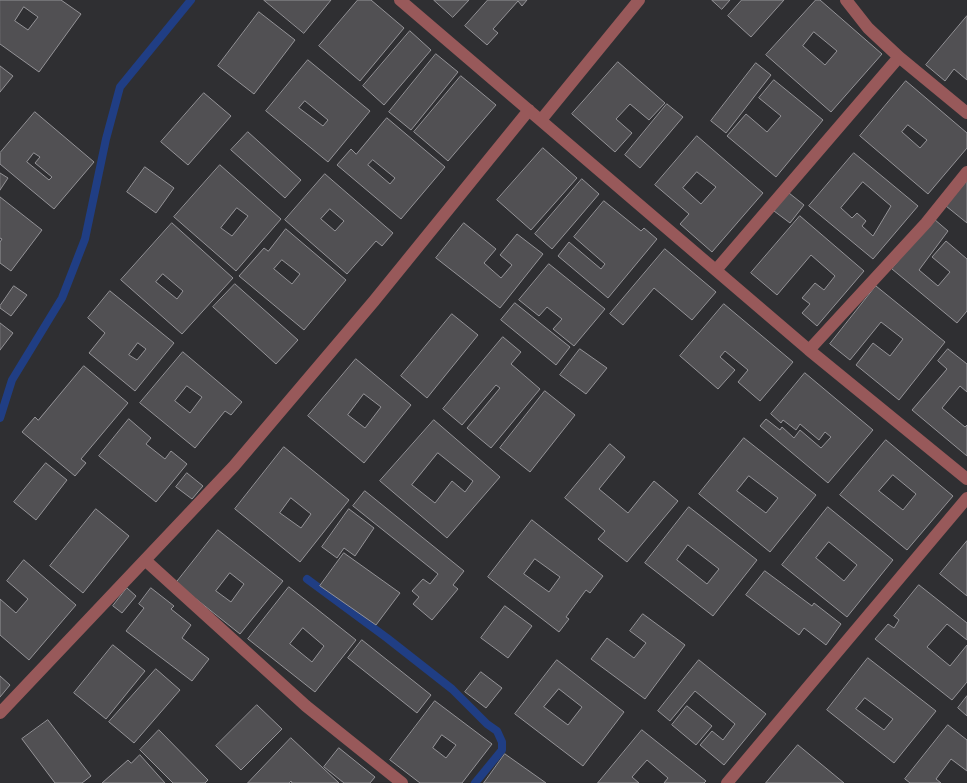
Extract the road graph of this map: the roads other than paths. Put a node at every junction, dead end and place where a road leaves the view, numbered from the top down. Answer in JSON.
{"nodes":[{"id":1,"x":400,"y":0,"type":"edge"},
{"id":2,"x":639,"y":0,"type":"edge"},
{"id":3,"x":846,"y":0,"type":"edge"},
{"id":4,"x":899,"y":57,"type":"junction"},
{"id":5,"x":529,"y":110,"type":"junction"},
{"id":6,"x":967,"y":113,"type":"edge"},
{"id":7,"x":541,"y":120,"type":"junction"},
{"id":8,"x":967,"y":172,"type":"edge"},
{"id":9,"x":716,"y":270,"type":"junction"},
{"id":10,"x":809,"y":350,"type":"junction"},
{"id":11,"x":967,"y":479,"type":"edge"},
{"id":12,"x":967,"y":498,"type":"edge"},
{"id":13,"x":145,"y":560,"type":"junction"},
{"id":14,"x":0,"y":713,"type":"edge"},
{"id":15,"x":402,"y":783,"type":"edge"},
{"id":16,"x":727,"y":783,"type":"edge"}],
"edges":[{"from":1,"to":5,"type":"street"},
{"from":2,"to":7,"type":"street"},
{"from":3,"to":4,"type":"street"},
{"from":4,"to":6,"type":"street"},
{"from":4,"to":9,"type":"street"},
{"from":5,"to":7,"type":"street"},
{"from":5,"to":13,"type":"street"},
{"from":7,"to":9,"type":"street"},
{"from":8,"to":10,"type":"street"},
{"from":9,"to":10,"type":"street"},
{"from":10,"to":11,"type":"street"},
{"from":12,"to":16,"type":"street"},
{"from":13,"to":14,"type":"street"},
{"from":13,"to":15,"type":"street"}]}
